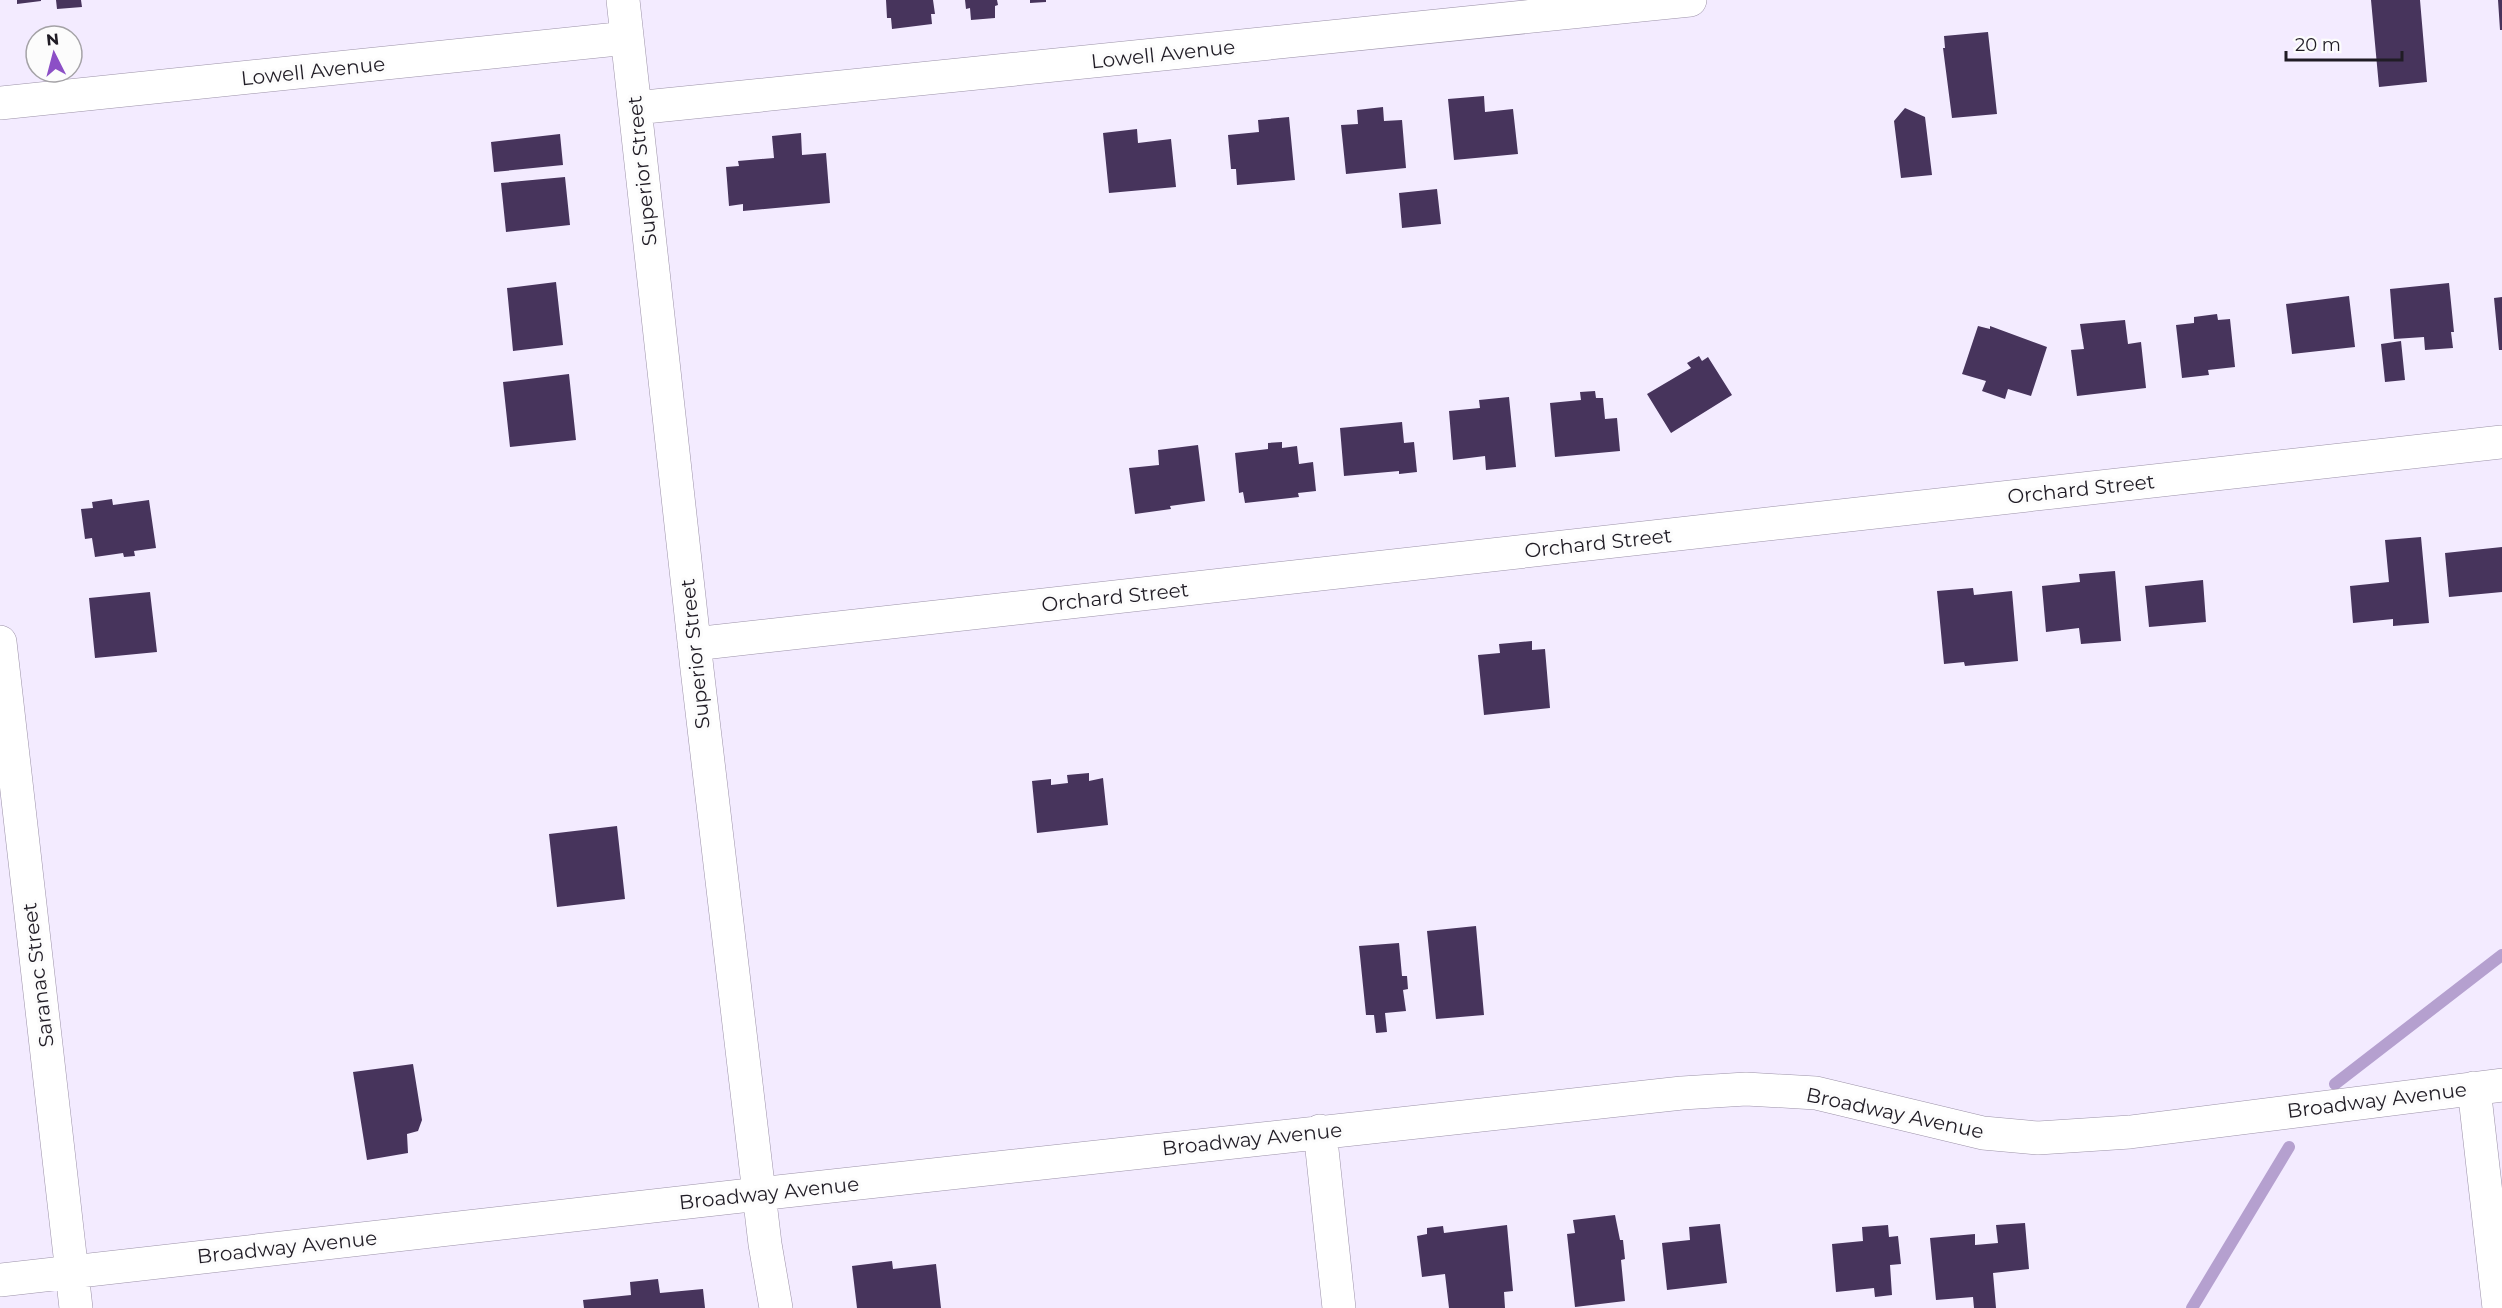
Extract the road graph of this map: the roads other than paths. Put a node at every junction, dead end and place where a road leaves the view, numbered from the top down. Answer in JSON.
{"nodes":[{"id":1,"x":623,"y":0,"type":"edge"},
{"id":2,"x":1690,"y":0,"type":"edge"},
{"id":3,"x":627,"y":38,"type":"junction"},
{"id":4,"x":0,"y":103,"type":"edge"},
{"id":5,"x":635,"y":108,"type":"junction"},
{"id":6,"x":2502,"y":442,"type":"edge"},
{"id":7,"x":0,"y":642,"type":"edge"},
{"id":8,"x":694,"y":644,"type":"junction"},
{"id":9,"x":2488,"y":1086,"type":"edge"},
{"id":10,"x":1320,"y":1131,"type":"junction"},
{"id":11,"x":2494,"y":1188,"type":"edge"},
{"id":12,"x":759,"y":1194,"type":"junction"},
{"id":13,"x":72,"y":1272,"type":"junction"},
{"id":14,"x":0,"y":1280,"type":"edge"},
{"id":15,"x":76,"y":1308,"type":"edge"},
{"id":16,"x":776,"y":1308,"type":"edge"},
{"id":17,"x":1339,"y":1308,"type":"edge"},
{"id":18,"x":2499,"y":1308,"type":"edge"}],
"edges":[{"from":1,"to":3,"type":"street","name":"Superior Street"},
{"from":2,"to":5,"type":"street","name":"Lowell Avenue"},
{"from":3,"to":4,"type":"street","name":"Lowell Avenue"},
{"from":3,"to":5,"type":"street","name":"Superior Street"},
{"from":5,"to":8,"type":"street","name":"Superior Street"},
{"from":6,"to":8,"type":"street","name":"Orchard Street"},
{"from":7,"to":13,"type":"street","name":"Saranac Street"},
{"from":8,"to":12,"type":"street","name":"Superior Street"},
{"from":9,"to":10,"type":"street","name":"Broadway Avenue"},
{"from":9,"to":11,"type":"street"},
{"from":10,"to":12,"type":"street","name":"Broadway Avenue"},
{"from":10,"to":17,"type":"street"},
{"from":11,"to":18,"type":"street"},
{"from":12,"to":13,"type":"street","name":"Broadway Avenue"},
{"from":12,"to":16,"type":"street","name":"Superior Street"},
{"from":13,"to":14,"type":"street","name":"Broadway Avenue"},
{"from":13,"to":15,"type":"street","name":"Saranac Street"}]}
